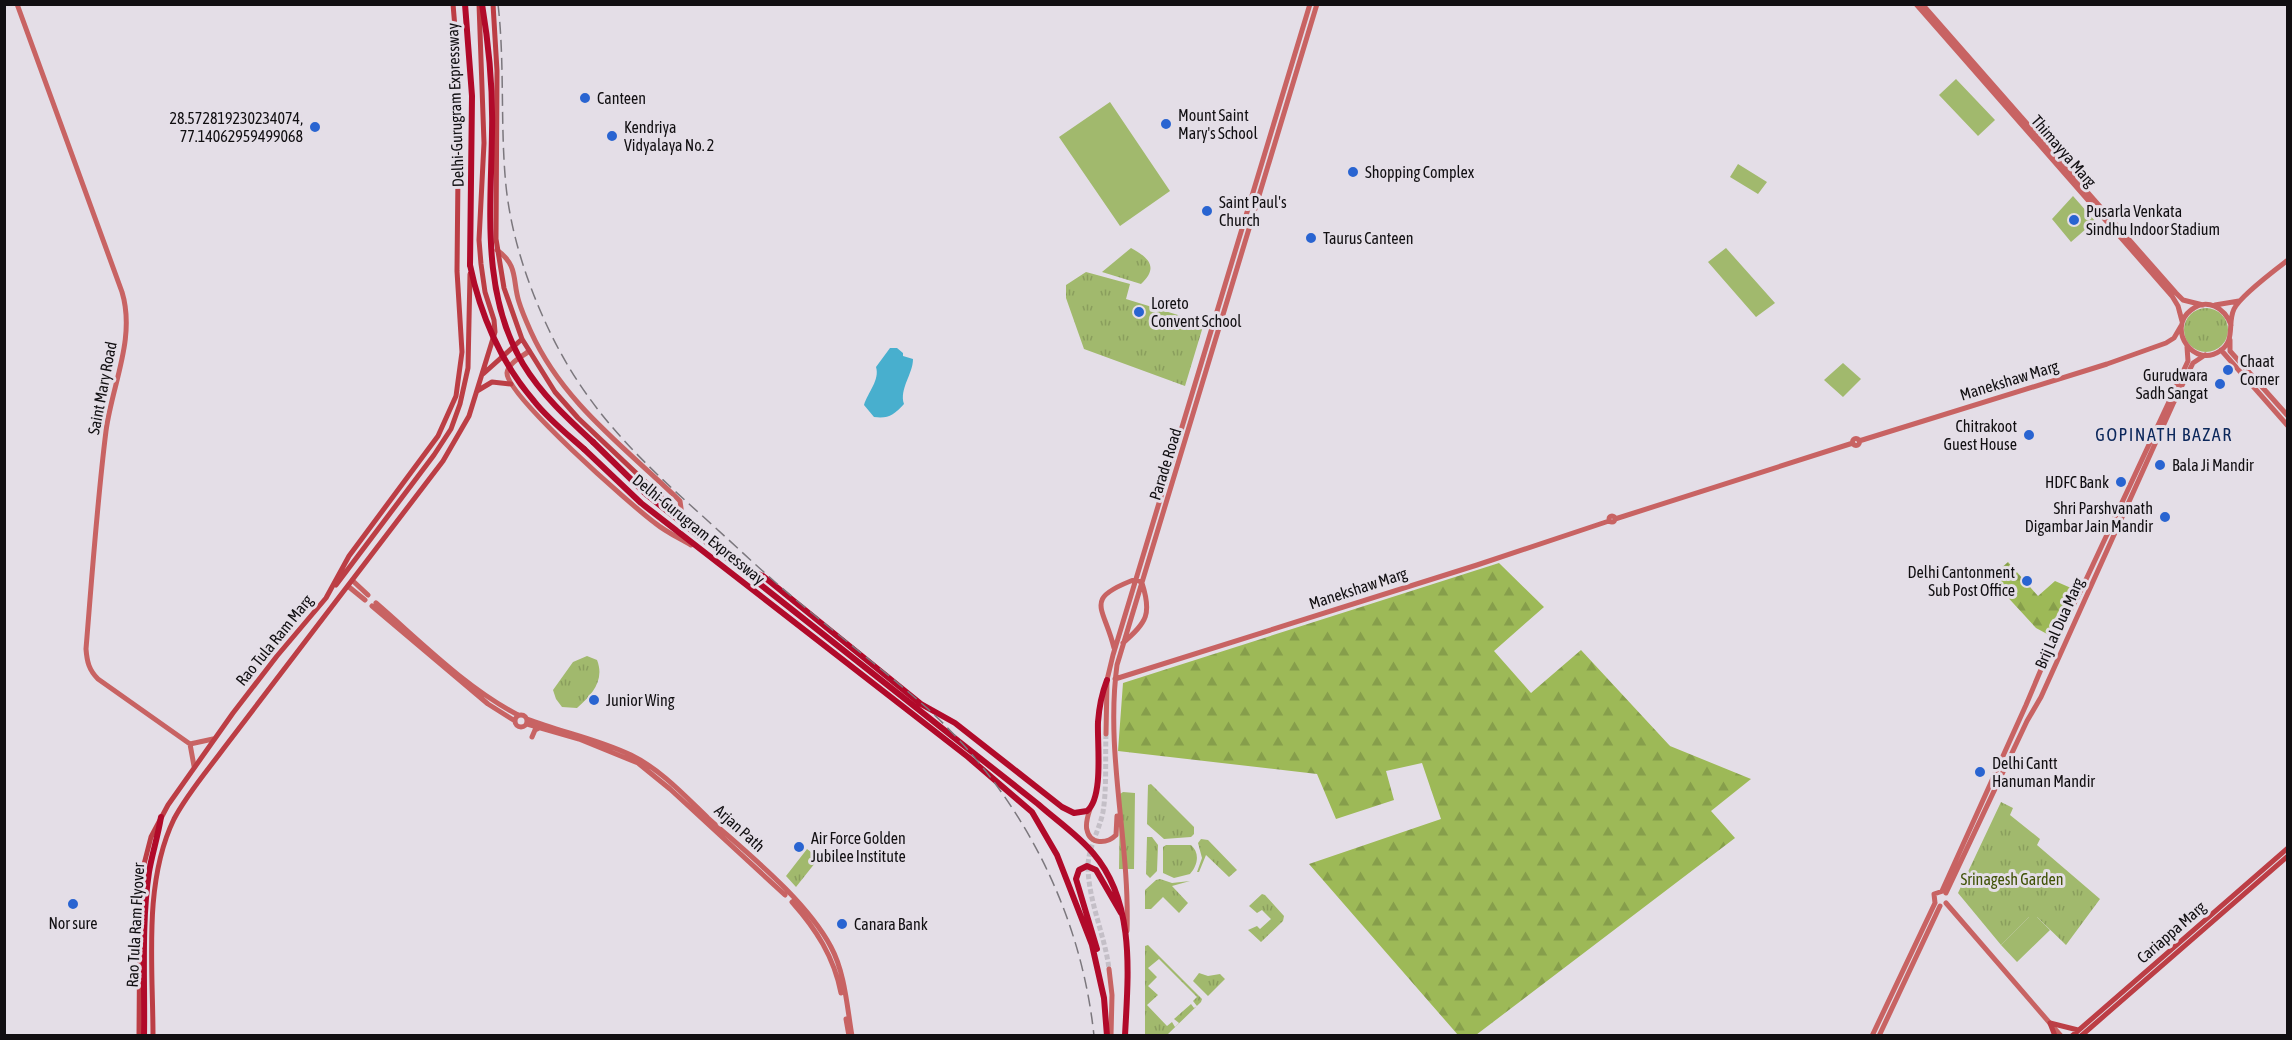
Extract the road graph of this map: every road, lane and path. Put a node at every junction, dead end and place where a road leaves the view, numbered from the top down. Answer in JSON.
{"nodes":[{"id":1,"x":17,"y":4,"type":"edge"},
{"id":2,"x":453,"y":4,"type":"edge"},
{"id":3,"x":465,"y":4,"type":"edge"},
{"id":4,"x":481,"y":4,"type":"edge"},
{"id":5,"x":493,"y":4,"type":"edge"},
{"id":6,"x":1310,"y":4,"type":"edge"},
{"id":7,"x":1317,"y":4,"type":"edge"},
{"id":8,"x":1916,"y":4,"type":"edge"},
{"id":9,"x":1922,"y":4,"type":"edge"},
{"id":10,"x":2023,"y":121,"type":"junction"},
{"id":11,"x":497,"y":250,"type":"junction"},
{"id":12,"x":2288,"y":260,"type":"edge"},
{"id":13,"x":470,"y":265,"type":"junction"},
{"id":14,"x":2240,"y":301,"type":"junction"},
{"id":15,"x":2206,"y":305,"type":"junction"},
{"id":16,"x":2182,"y":324,"type":"junction"},
{"id":17,"x":2231,"y":325,"type":"junction"},
{"id":18,"x":2230,"y":338,"type":"junction"},
{"id":19,"x":522,"y":339,"type":"junction"},
{"id":20,"x":2166,"y":343,"type":"junction"},
{"id":21,"x":2186,"y":345,"type":"junction"},
{"id":22,"x":2221,"y":350,"type":"junction"},
{"id":23,"x":529,"y":351,"type":"junction"},
{"id":24,"x":2205,"y":355,"type":"junction"},
{"id":25,"x":2191,"y":362,"type":"junction"},
{"id":26,"x":481,"y":375,"type":"junction"},
{"id":27,"x":511,"y":384,"type":"junction"},
{"id":28,"x":477,"y":390,"type":"junction"},
{"id":29,"x":2288,"y":416,"type":"edge"},
{"id":30,"x":2288,"y":426,"type":"edge"},
{"id":31,"x":1180,"y":432,"type":"junction"},
{"id":32,"x":1188,"y":434,"type":"junction"},
{"id":33,"x":682,"y":515,"type":"junction"},
{"id":34,"x":715,"y":548,"type":"junction"},
{"id":35,"x":708,"y":555,"type":"junction"},
{"id":36,"x":737,"y":566,"type":"junction"},
{"id":37,"x":353,"y":581,"type":"junction"},
{"id":38,"x":1139,"y":581,"type":"junction"},
{"id":39,"x":349,"y":587,"type":"junction"},
{"id":40,"x":326,"y":598,"type":"junction"},
{"id":41,"x":1122,"y":644,"type":"junction"},
{"id":42,"x":1114,"y":650,"type":"junction"},
{"id":43,"x":1111,"y":680,"type":"junction"},
{"id":44,"x":518,"y":715,"type":"junction"},
{"id":45,"x":514,"y":721,"type":"junction"},
{"id":46,"x":527,"y":722,"type":"junction"},
{"id":47,"x":541,"y":728,"type":"junction"},
{"id":48,"x":1106,"y":734,"type":"tunnel mouth"},
{"id":49,"x":532,"y":737,"type":"dead end"},
{"id":50,"x":213,"y":740,"type":"junction"},
{"id":51,"x":190,"y":744,"type":"junction"},
{"id":52,"x":194,"y":766,"type":"junction"},
{"id":53,"x":1118,"y":794,"type":"junction"},
{"id":54,"x":1090,"y":809,"type":"junction"},
{"id":55,"x":161,"y":818,"type":"junction"},
{"id":56,"x":2288,"y":848,"type":"edge"},
{"id":57,"x":2288,"y":856,"type":"edge"},
{"id":58,"x":1944,"y":892,"type":"junction"},
{"id":59,"x":1940,"y":904,"type":"junction"},
{"id":60,"x":1122,"y":915,"type":"junction"},
{"id":61,"x":1126,"y":941,"type":"junction"},
{"id":62,"x":1109,"y":969,"type":"tunnel mouth"},
{"id":63,"x":1100,"y":980,"type":"junction"},
{"id":64,"x":2050,"y":1023,"type":"junction"},
{"id":65,"x":2080,"y":1033,"type":"edge"},
{"id":66,"x":139,"y":1035,"type":"edge"},
{"id":67,"x":144,"y":1035,"type":"edge"},
{"id":68,"x":153,"y":1035,"type":"edge"},
{"id":69,"x":850,"y":1035,"type":"edge"},
{"id":70,"x":1109,"y":1035,"type":"edge"},
{"id":71,"x":1125,"y":1035,"type":"edge"},
{"id":72,"x":1872,"y":1035,"type":"edge"},
{"id":73,"x":1879,"y":1035,"type":"edge"},
{"id":74,"x":2055,"y":1035,"type":"edge"},
{"id":75,"x":2061,"y":1035,"type":"edge"},
{"id":76,"x":2072,"y":1035,"type":"edge"}],
"edges":[{"from":1,"to":51,"type":"street","name":"Saint Mary Road"},
{"from":2,"to":40,"type":"main road","name":"Rao Tula Ram Marg"},
{"from":3,"to":13,"type":"highway","name":"Delhi-Gurugram Expressway"},
{"from":4,"to":26,"type":"main road","name":"Rao Tula Ram Marg","bridge":true},
{"from":4,"to":34,"type":"highway","name":"Delhi-Gurugram Expressway","bridge":true},
{"from":5,"to":11,"type":"main road"},
{"from":6,"to":31,"type":"street","name":"Parade Road"},
{"from":7,"to":32,"type":"street","name":"Parade Road"},
{"from":8,"to":10,"type":"street","name":"Thimayya Marg"},
{"from":9,"to":10,"type":"street","name":"Thimayya Marg"},
{"from":10,"to":15,"type":"street","name":"Thimayya Marg"},
{"from":10,"to":16,"type":"street","name":"Thimayya Marg"},
{"from":11,"to":19,"type":"main road"},
{"from":11,"to":33,"type":"street"},
{"from":12,"to":14,"type":"street"},
{"from":13,"to":35,"type":"highway","name":"Delhi-Gurugram Expressway","bridge":true},
{"from":13,"to":40,"type":"main road","bridge":true},
{"from":14,"to":15,"type":"street"},
{"from":14,"to":17,"type":"street"},
{"from":15,"to":16,"type":"street"},
{"from":15,"to":17,"type":"street"},
{"from":16,"to":20,"type":"street","name":"Manekshaw Marg"},
{"from":16,"to":21,"type":"street"},
{"from":17,"to":18,"type":"street"},
{"from":18,"to":22,"type":"street"},
{"from":18,"to":29,"type":"street"},
{"from":19,"to":23,"type":"main road"},
{"from":19,"to":26,"type":"main road"},
{"from":20,"to":21,"type":"street","name":"Manekshaw Marg"},
{"from":20,"to":43,"type":"street","name":"Manekshaw Marg"},
{"from":21,"to":24,"type":"street"},
{"from":21,"to":25,"type":"street"},
{"from":22,"to":24,"type":"street"},
{"from":22,"to":30,"type":"street"},
{"from":23,"to":27,"type":"street"},
{"from":23,"to":33,"type":"main road"},
{"from":24,"to":25,"type":"street"},
{"from":25,"to":58,"type":"street","name":"Brij Lal Dua Marg"},
{"from":25,"to":58,"type":"street","name":"Brij Lal Dua Marg"},
{"from":26,"to":28,"type":"main road","name":"Rao Tula Ram Marg"},
{"from":27,"to":28,"type":"main road"},
{"from":27,"to":35,"type":"street"},
{"from":28,"to":37,"type":"main road","name":"Rao Tula Ram Marg"},
{"from":31,"to":32,"type":"street"},
{"from":31,"to":38,"type":"street","name":"Parade Road"},
{"from":32,"to":38,"type":"street","name":"Parade Road"},
{"from":33,"to":34,"type":"main road"},
{"from":34,"to":36,"type":"highway","name":"Delhi-Gurugram Expressway"},
{"from":35,"to":63,"type":"highway","name":"Delhi-Gurugram Expressway"},
{"from":36,"to":54,"type":"highway"},
{"from":36,"to":60,"type":"highway","name":"Delhi-Gurugram Expressway"},
{"from":37,"to":39,"type":"main road","name":"Rao Tula Ram Marg"},
{"from":37,"to":39,"type":"street"},
{"from":38,"to":41,"type":"street","name":"Parade Road"},
{"from":38,"to":41,"type":"street"},
{"from":38,"to":42,"type":"street","name":"Parade Road"},
{"from":38,"to":42,"type":"street"},
{"from":39,"to":68,"type":"main road","name":"Rao Tula Ram Marg"},
{"from":40,"to":50,"type":"main road","name":"Rao Tula Ram Marg"},
{"from":41,"to":43,"type":"street","name":"Parade Road"},
{"from":42,"to":43,"type":"street","name":"Parade Road"},
{"from":43,"to":48,"type":"street","name":"Parade Road"},
{"from":43,"to":53,"type":"street","name":"Parade Road"},
{"from":43,"to":54,"type":"highway"},
{"from":44,"to":45,"type":"street"},
{"from":44,"to":45,"type":"street"},
{"from":44,"to":46,"type":"street"},
{"from":45,"to":46,"type":"street"},
{"from":46,"to":47,"type":"street","name":"Arjan Path"},
{"from":46,"to":69,"type":"street","name":"Arjan Path"},
{"from":47,"to":49,"type":"street"},
{"from":47,"to":69,"type":"street","name":"Arjan Path"},
{"from":50,"to":51,"type":"street"},
{"from":50,"to":52,"type":"main road","name":"Rao Tula Ram Marg"},
{"from":51,"to":52,"type":"street"},
{"from":52,"to":55,"type":"main road","name":"Rao Tula Ram Marg"},
{"from":53,"to":54,"type":"street"},
{"from":53,"to":61,"type":"street","name":"Parade Road"},
{"from":55,"to":66,"type":"main road","name":"Rao Tula Ram Marg"},
{"from":55,"to":67,"type":"highway","name":"Rao Tula Ram Flyover"},
{"from":56,"to":65,"type":"main road","name":"Cariappa Marg"},
{"from":57,"to":65,"type":"main road","name":"Cariappa Marg"},
{"from":58,"to":59,"type":"street"},
{"from":58,"to":59,"type":"street"},
{"from":59,"to":64,"type":"street"},
{"from":59,"to":72,"type":"street"},
{"from":59,"to":73,"type":"street"},
{"from":60,"to":61,"type":"highway"},
{"from":60,"to":63,"type":"highway"},
{"from":61,"to":71,"type":"highway"},
{"from":62,"to":70,"type":"street"},
{"from":63,"to":70,"type":"highway"},
{"from":64,"to":65,"type":"main road"},
{"from":64,"to":74,"type":"main road"},
{"from":64,"to":75,"type":"street"},
{"from":65,"to":76,"type":"main road","name":"Cariappa Marg"}]}
